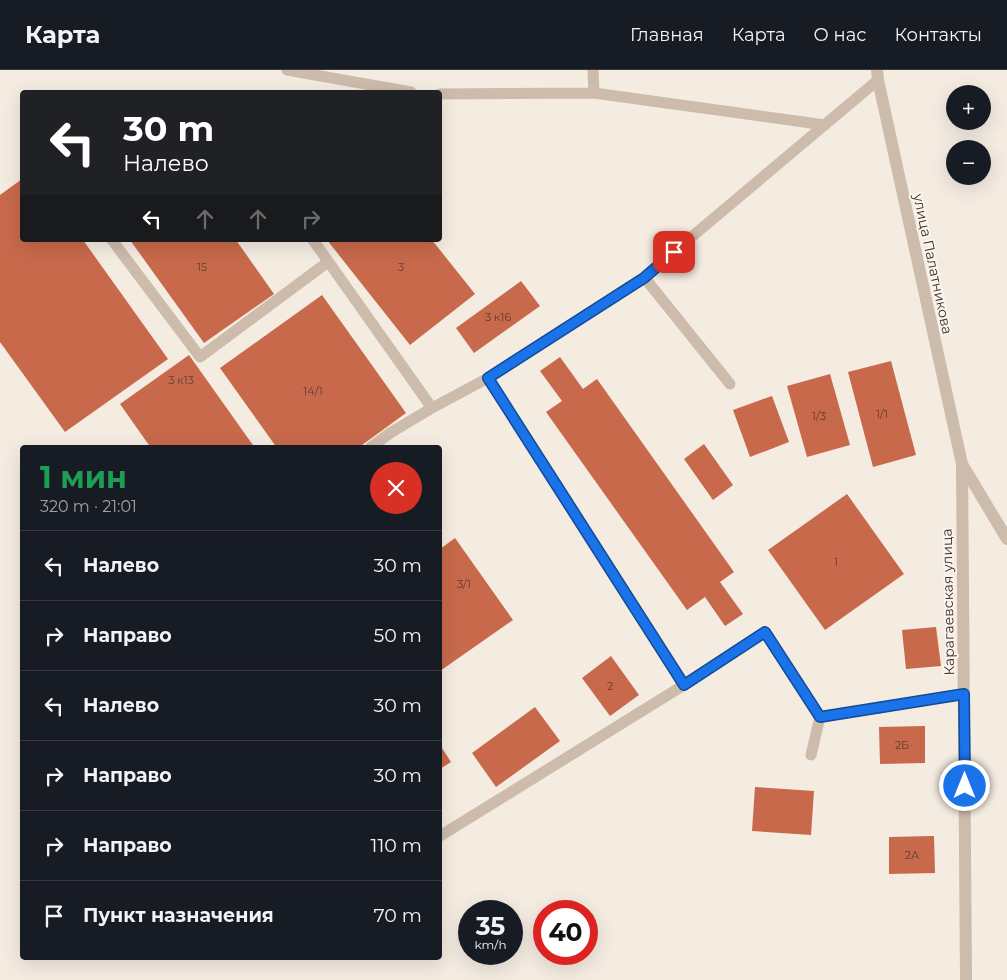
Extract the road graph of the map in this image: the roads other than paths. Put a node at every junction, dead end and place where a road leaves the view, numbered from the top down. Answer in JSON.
{"nodes":[{"id":1,"x":287,"y":70,"type":"edge"},
{"id":2,"x":593,"y":70,"type":"edge"},
{"id":3,"x":878,"y":75,"type":"edge"},
{"id":4,"x":400,"y":90,"type":"edge"},
{"id":5,"x":594,"y":93,"type":"junction"},
{"id":6,"x":442,"y":94,"type":"edge"},
{"id":7,"x":825,"y":125,"type":"junction"},
{"id":8,"x":114,"y":242,"type":"edge"},
{"id":9,"x":314,"y":242,"type":"edge"},
{"id":10,"x":328,"y":262,"type":"junction"},
{"id":11,"x":644,"y":278,"type":"junction"},
{"id":12,"x":488,"y":378,"type":"junction"},
{"id":13,"x":730,"y":384,"type":"dead end"},
{"id":14,"x":432,"y":408,"type":"junction"},
{"id":15,"x":374,"y":445,"type":"edge"},
{"id":16,"x":962,"y":464,"type":"junction"},
{"id":17,"x":1007,"y":539,"type":"edge"},
{"id":18,"x":684,"y":685,"type":"junction"},
{"id":19,"x":964,"y":694,"type":"junction"},
{"id":20,"x":820,"y":717,"type":"junction"},
{"id":21,"x":811,"y":755,"type":"dead end"},
{"id":22,"x":442,"y":835,"type":"edge"},
{"id":23,"x":966,"y":980,"type":"edge"}],
"edges":[{"from":1,"to":4,"type":"lane"},
{"from":2,"to":5,"type":"lane"},
{"from":3,"to":7,"type":"lane"},
{"from":3,"to":16,"type":"street","name":"улица Палатникова"},
{"from":5,"to":6,"type":"lane"},
{"from":5,"to":7,"type":"lane"},
{"from":7,"to":11,"type":"lane"},
{"from":8,"to":10,"type":"lane"},
{"from":9,"to":10,"type":"lane"},
{"from":10,"to":14,"type":"lane"},
{"from":11,"to":12,"type":"lane"},
{"from":11,"to":13,"type":"lane"},
{"from":12,"to":14,"type":"lane"},
{"from":12,"to":18,"type":"lane"},
{"from":14,"to":15,"type":"lane"},
{"from":16,"to":17,"type":"street"},
{"from":16,"to":19,"type":"street","name":"Карагаевская улица"},
{"from":18,"to":20,"type":"lane"},
{"from":18,"to":22,"type":"lane"},
{"from":19,"to":20,"type":"lane"},
{"from":19,"to":23,"type":"street","name":"Карагаевская улица"},
{"from":20,"to":21,"type":"lane"}]}
